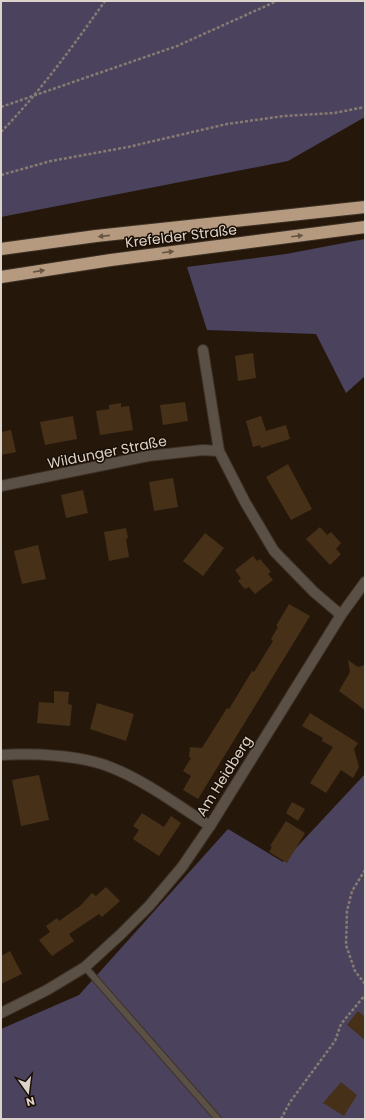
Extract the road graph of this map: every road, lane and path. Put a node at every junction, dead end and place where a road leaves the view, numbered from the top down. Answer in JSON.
{"nodes":[{"id":1,"x":105,"y":1,"type":"edge"},
{"id":2,"x":277,"y":1,"type":"edge"},
{"id":3,"x":34,"y":95,"type":"junction"},
{"id":4,"x":1,"y":107,"type":"edge"},
{"id":5,"x":365,"y":107,"type":"edge"},
{"id":6,"x":1,"y":132,"type":"edge"},
{"id":7,"x":1,"y":175,"type":"edge"},
{"id":8,"x":365,"y":207,"type":"edge"},
{"id":9,"x":365,"y":227,"type":"edge"},
{"id":10,"x":1,"y":250,"type":"edge"},
{"id":11,"x":1,"y":277,"type":"edge"},
{"id":12,"x":203,"y":350,"type":"dead end"},
{"id":13,"x":219,"y":451,"type":"junction"},
{"id":14,"x":1,"y":486,"type":"edge"},
{"id":15,"x":365,"y":582,"type":"edge"},
{"id":16,"x":341,"y":615,"type":"junction"},
{"id":17,"x":1,"y":755,"type":"edge"},
{"id":18,"x":210,"y":826,"type":"junction"},
{"id":19,"x":365,"y":870,"type":"edge"},
{"id":20,"x":85,"y":967,"type":"junction"},
{"id":21,"x":365,"y":984,"type":"edge"},
{"id":22,"x":365,"y":995,"type":"edge"},
{"id":23,"x":1,"y":1013,"type":"edge"},
{"id":24,"x":218,"y":1119,"type":"edge"},
{"id":25,"x":281,"y":1119,"type":"edge"}],
"edges":[{"from":1,"to":3,"type":"path"},
{"from":2,"to":3,"type":"path"},
{"from":3,"to":4,"type":"path"},
{"from":3,"to":6,"type":"path"},
{"from":5,"to":7,"type":"path"},
{"from":8,"to":10,"type":"highway","name":"Krefelder Straße","one_way":true},
{"from":11,"to":9,"type":"highway","name":"Krefelder Straße","one_way":true},
{"from":12,"to":13,"type":"street"},
{"from":13,"to":14,"type":"street","name":"Wildunger Straße"},
{"from":13,"to":16,"type":"street"},
{"from":15,"to":16,"type":"street","name":"Am Heidberg"},
{"from":16,"to":18,"type":"street","name":"Am Heidberg"},
{"from":17,"to":18,"type":"street"},
{"from":18,"to":20,"type":"street","name":"Am Heidberg"},
{"from":19,"to":21,"type":"path"},
{"from":20,"to":23,"type":"street","name":"Am Heidberg"},
{"from":20,"to":24,"type":"lane"},
{"from":22,"to":25,"type":"path"}]}
